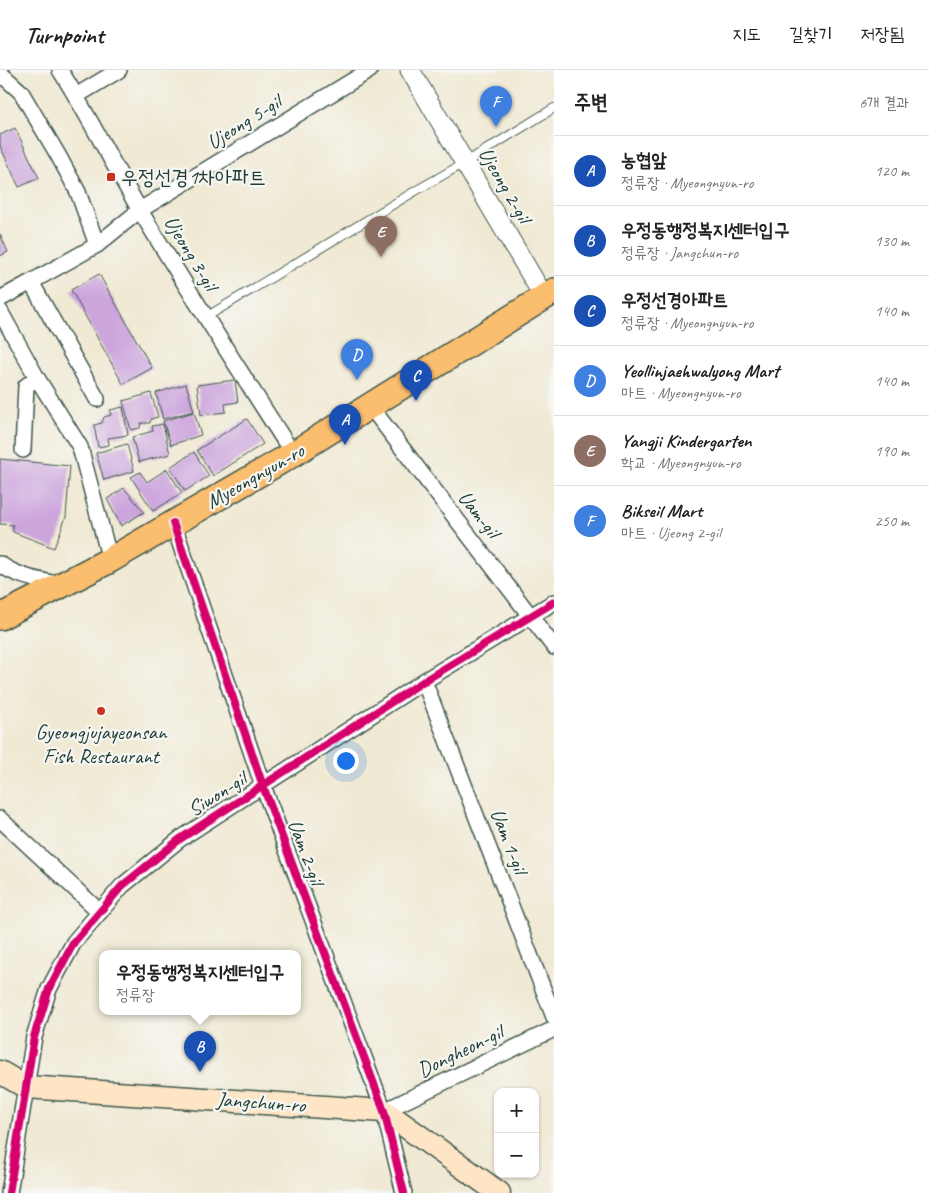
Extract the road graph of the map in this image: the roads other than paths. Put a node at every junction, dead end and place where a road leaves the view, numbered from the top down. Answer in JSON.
{"nodes":[{"id":1,"x":60,"y":70,"type":"edge"},
{"id":2,"x":119,"y":70,"type":"edge"},
{"id":3,"x":370,"y":70,"type":"edge"},
{"id":4,"x":410,"y":70,"type":"edge"},
{"id":5,"x":0,"y":73,"type":"edge"},
{"id":6,"x":76,"y":96,"type":"junction"},
{"id":7,"x":554,"y":108,"type":"edge"},
{"id":8,"x":466,"y":162,"type":"junction"},
{"id":9,"x":140,"y":210,"type":"junction"},
{"id":10,"x":97,"y":245,"type":"junction"},
{"id":11,"x":31,"y":282,"type":"junction"},
{"id":12,"x":549,"y":294,"type":"edge"},
{"id":13,"x":0,"y":299,"type":"edge"},
{"id":14,"x":0,"y":311,"type":"edge"},
{"id":15,"x":206,"y":317,"type":"junction"},
{"id":16,"x":37,"y":378,"type":"junction"},
{"id":17,"x":97,"y":399,"type":"dead end"},
{"id":18,"x":370,"y":406,"type":"junction"},
{"id":19,"x":23,"y":450,"type":"dead end"},
{"id":20,"x":293,"y":454,"type":"junction"},
{"id":21,"x":173,"y":524,"type":"junction"},
{"id":22,"x":110,"y":560,"type":"junction"},
{"id":23,"x":0,"y":564,"type":"edge"},
{"id":24,"x":62,"y":585,"type":"junction"},
{"id":25,"x":554,"y":602,"type":"edge"},
{"id":26,"x":532,"y":616,"type":"junction"},
{"id":27,"x":0,"y":617,"type":"edge"},
{"id":28,"x":554,"y":648,"type":"edge"},
{"id":29,"x":424,"y":681,"type":"junction"},
{"id":30,"x":263,"y":786,"type":"junction"},
{"id":31,"x":0,"y":819,"type":"edge"},
{"id":32,"x":100,"y":912,"type":"junction"},
{"id":33,"x":554,"y":1017,"type":"edge"},
{"id":34,"x":554,"y":1029,"type":"edge"},
{"id":35,"x":12,"y":1081,"type":"edge"},
{"id":36,"x":384,"y":1111,"type":"junction"},
{"id":37,"x":9,"y":1193,"type":"edge"},
{"id":38,"x":404,"y":1193,"type":"edge"},
{"id":39,"x":499,"y":1193,"type":"edge"}],
"edges":[{"from":1,"to":6,"type":"street","name":"Ujeong 3-gil"},
{"from":2,"to":6,"type":"street"},
{"from":3,"to":9,"type":"street","name":"Ujeong 5-gil"},
{"from":4,"to":8,"type":"street","name":"Ujeong 2-gil"},
{"from":5,"to":10,"type":"street"},
{"from":6,"to":9,"type":"street","name":"Ujeong 3-gil"},
{"from":7,"to":8,"type":"lane"},
{"from":8,"to":12,"type":"street","name":"Ujeong 2-gil"},
{"from":8,"to":15,"type":"lane"},
{"from":9,"to":10,"type":"street","name":"Ujeong 5-gil"},
{"from":9,"to":15,"type":"street","name":"Ujeong 3-gil"},
{"from":10,"to":11,"type":"street","name":"Ujeong 5-gil"},
{"from":11,"to":13,"type":"street","name":"Ujeong 5-gil"},
{"from":11,"to":17,"type":"street"},
{"from":12,"to":18,"type":"main road","name":"Myeongnyun-ro"},
{"from":14,"to":16,"type":"street"},
{"from":15,"to":20,"type":"street","name":"Ujeong 3-gil"},
{"from":16,"to":19,"type":"street"},
{"from":16,"to":22,"type":"street"},
{"from":18,"to":20,"type":"main road","name":"Myeongnyun-ro"},
{"from":18,"to":26,"type":"street","name":"Uam-gil"},
{"from":20,"to":21,"type":"main road","name":"Myeongnyun-ro"},
{"from":21,"to":22,"type":"main road","name":"Myeongnyun-ro"},
{"from":21,"to":30,"type":"street","name":"Uam 2-gil"},
{"from":22,"to":24,"type":"main road","name":"Myeongnyun-ro"},
{"from":23,"to":24,"type":"street"},
{"from":24,"to":27,"type":"main road","name":"Myeongnyun-ro"},
{"from":25,"to":26,"type":"street","name":"Siwon-gil"},
{"from":26,"to":28,"type":"street","name":"Uam-gil"},
{"from":26,"to":29,"type":"street","name":"Siwon-gil"},
{"from":29,"to":30,"type":"street","name":"Siwon-gil"},
{"from":29,"to":33,"type":"street","name":"Uam 1-gil"},
{"from":30,"to":32,"type":"street","name":"Siwon-gil"},
{"from":30,"to":36,"type":"street","name":"Uam 2-gil"},
{"from":31,"to":32,"type":"street"},
{"from":32,"to":35,"type":"street","name":"Siwon-gil"},
{"from":34,"to":36,"type":"street","name":"Dongheon-gil"},
{"from":35,"to":36,"type":"main road","name":"Jangchun-ro"},
{"from":35,"to":37,"type":"street","name":"Siwon-gil"},
{"from":36,"to":38,"type":"street","name":"Uam 2-gil"},
{"from":36,"to":39,"type":"main road"}]}
